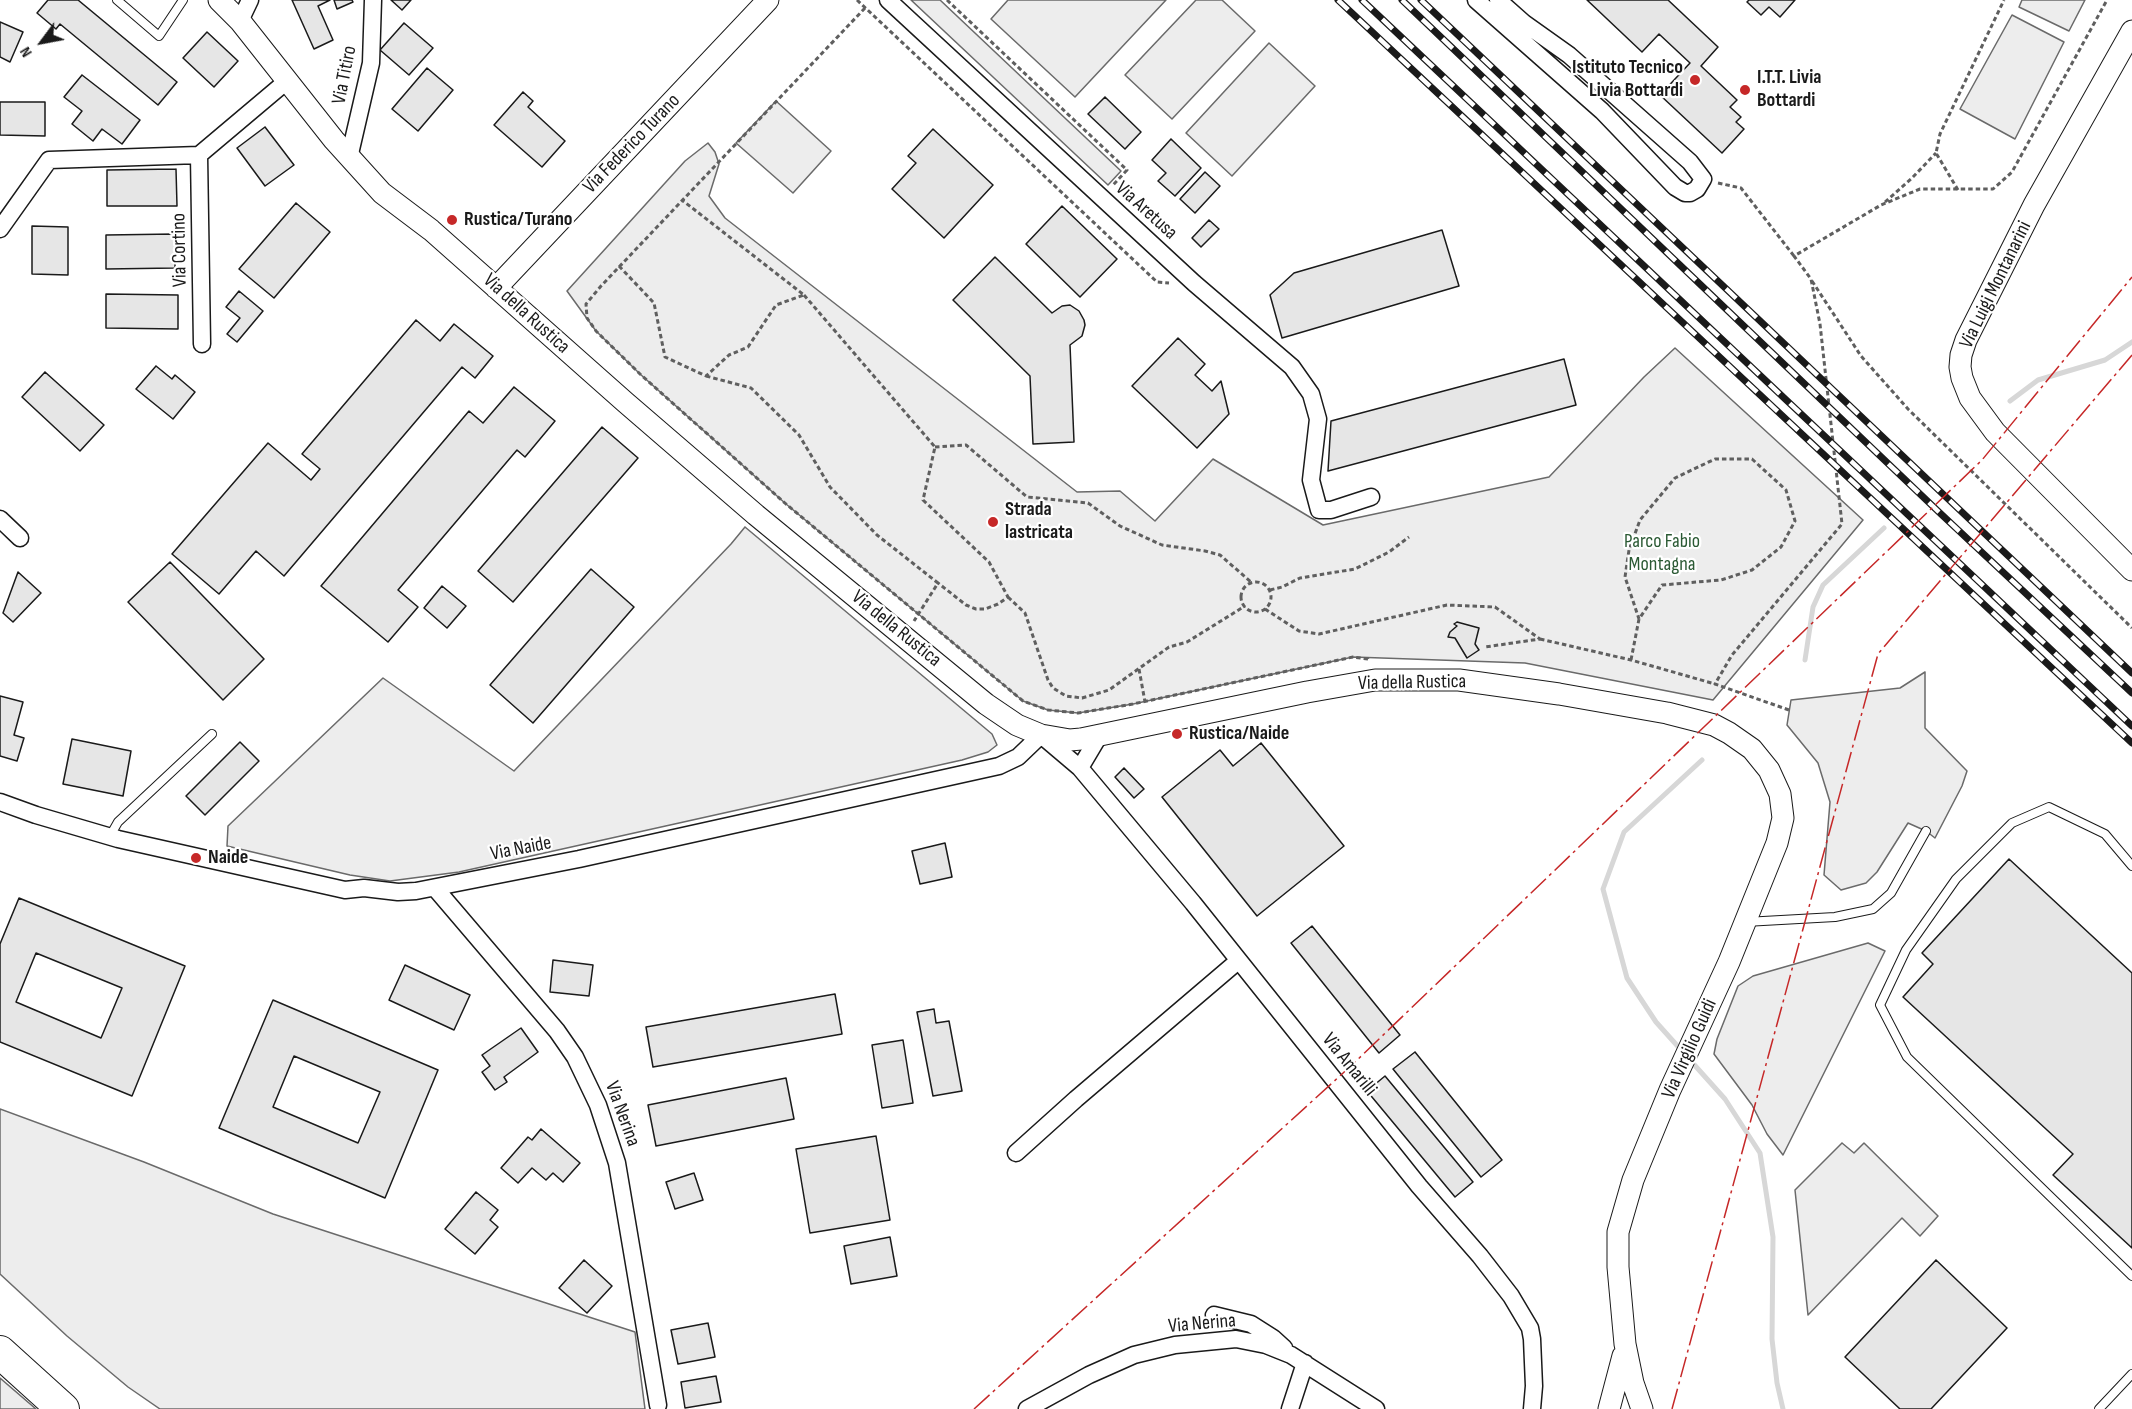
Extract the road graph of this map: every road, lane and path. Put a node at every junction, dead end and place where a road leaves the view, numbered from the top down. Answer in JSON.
{"nodes":[{"id":1,"x":117,"y":0,"type":"edge"},
{"id":2,"x":183,"y":0,"type":"edge"},
{"id":3,"x":219,"y":0,"type":"edge"},
{"id":4,"x":250,"y":0,"type":"edge"},
{"id":5,"x":373,"y":0,"type":"edge"},
{"id":6,"x":768,"y":0,"type":"edge"},
{"id":7,"x":857,"y":0,"type":"edge"},
{"id":8,"x":888,"y":0,"type":"edge"},
{"id":9,"x":947,"y":0,"type":"edge"},
{"id":10,"x":1476,"y":0,"type":"edge"},
{"id":11,"x":1498,"y":0,"type":"edge"},
{"id":12,"x":2004,"y":0,"type":"edge"},
{"id":13,"x":2106,"y":0,"type":"edge"},
{"id":14,"x":866,"y":8,"type":"junction"},
{"id":15,"x":240,"y":21,"type":"junction"},
{"id":16,"x":2132,"y":31,"type":"edge"},
{"id":17,"x":288,"y":80,"type":"junction"},
{"id":18,"x":1936,"y":153,"type":"junction"},
{"id":19,"x":199,"y":155,"type":"junction"},
{"id":20,"x":349,"y":158,"type":"junction"},
{"id":21,"x":1703,"y":179,"type":"junction"},
{"id":22,"x":1958,"y":190,"type":"junction"},
{"id":23,"x":1101,"y":199,"type":"junction"},
{"id":24,"x":682,"y":200,"type":"junction"},
{"id":25,"x":1881,"y":205,"type":"junction"},
{"id":26,"x":0,"y":230,"type":"edge"},
{"id":27,"x":1794,"y":256,"type":"junction"},
{"id":28,"x":619,"y":266,"type":"junction"},
{"id":29,"x":1811,"y":279,"type":"junction"},
{"id":30,"x":1194,"y":283,"type":"junction"},
{"id":31,"x":496,"y":288,"type":"junction"},
{"id":32,"x":804,"y":294,"type":"junction"},
{"id":33,"x":202,"y":344,"type":"dead end"},
{"id":34,"x":706,"y":376,"type":"junction"},
{"id":35,"x":935,"y":447,"type":"junction"},
{"id":36,"x":1371,"y":497,"type":"dead end"},
{"id":37,"x":0,"y":519,"type":"edge"},
{"id":38,"x":1409,"y":537,"type":"dead end"},
{"id":39,"x":20,"y":538,"type":"dead end"},
{"id":40,"x":2132,"y":570,"type":"edge"},
{"id":41,"x":1251,"y":582,"type":"junction"},
{"id":42,"x":938,"y":583,"type":"junction"},
{"id":43,"x":1270,"y":590,"type":"junction"},
{"id":44,"x":1008,"y":597,"type":"junction"},
{"id":45,"x":1245,"y":606,"type":"junction"},
{"id":46,"x":1265,"y":609,"type":"junction"},
{"id":47,"x":918,"y":614,"type":"junction"},
{"id":48,"x":1639,"y":619,"type":"junction"},
{"id":49,"x":914,"y":621,"type":"dead end"},
{"id":50,"x":2132,"y":628,"type":"edge"},
{"id":51,"x":1540,"y":639,"type":"junction"},
{"id":52,"x":1485,"y":647,"type":"dead end"},
{"id":53,"x":1631,"y":660,"type":"junction"},
{"id":54,"x":1139,"y":669,"type":"junction"},
{"id":55,"x":1375,"y":680,"type":"junction"},
{"id":56,"x":1715,"y":684,"type":"junction"},
{"id":57,"x":1145,"y":702,"type":"junction"},
{"id":58,"x":1146,"y":709,"type":"dead end"},
{"id":59,"x":1789,"y":710,"type":"dead end"},
{"id":60,"x":212,"y":734,"type":"dead end"},
{"id":61,"x":1041,"y":735,"type":"junction"},
{"id":62,"x":1099,"y":736,"type":"junction"},
{"id":63,"x":1764,"y":763,"type":"joint"},
{"id":64,"x":1080,"y":768,"type":"junction"},
{"id":65,"x":0,"y":802,"type":"edge"},
{"id":66,"x":1926,"y":831,"type":"dead end"},
{"id":67,"x":110,"y":836,"type":"junction"},
{"id":68,"x":2132,"y":866,"type":"edge"},
{"id":69,"x":435,"y":888,"type":"junction"},
{"id":70,"x":1745,"y":922,"type":"junction"},
{"id":71,"x":1238,"y":961,"type":"junction"},
{"id":72,"x":1016,"y":1153,"type":"dead end"},
{"id":73,"x":2132,"y":1276,"type":"edge"},
{"id":74,"x":1214,"y":1315,"type":"dead end"},
{"id":75,"x":1625,"y":1344,"type":"junction"},
{"id":76,"x":0,"y":1352,"type":"edge"},
{"id":77,"x":1298,"y":1359,"type":"junction"},
{"id":78,"x":2132,"y":1374,"type":"edge"},
{"id":79,"x":658,"y":1405,"type":"dead end"},
{"id":80,"x":63,"y":1409,"type":"edge"},
{"id":81,"x":1027,"y":1409,"type":"edge"},
{"id":82,"x":1290,"y":1409,"type":"edge"},
{"id":83,"x":1376,"y":1409,"type":"edge"},
{"id":84,"x":1532,"y":1409,"type":"edge"},
{"id":85,"x":1609,"y":1409,"type":"edge"},
{"id":86,"x":1642,"y":1409,"type":"edge"},
{"id":87,"x":2099,"y":1409,"type":"edge"}],
"edges":[{"from":1,"to":2,"type":"lane"},
{"from":3,"to":15,"type":"street","name":"Via della Rustica"},
{"from":4,"to":15,"type":"street"},
{"from":5,"to":20,"type":"street","name":"Via Titiro"},
{"from":6,"to":31,"type":"street","name":"Via Federico Turano"},
{"from":7,"to":14,"type":"path"},
{"from":8,"to":23,"type":"street","name":"Via Aretusa"},
{"from":9,"to":23,"type":"path"},
{"from":10,"to":21,"type":"street"},
{"from":11,"to":21,"type":"street"},
{"from":12,"to":18,"type":"path"},
{"from":13,"to":22,"type":"path"},
{"from":14,"to":24,"type":"path"},
{"from":14,"to":30,"type":"path"},
{"from":15,"to":17,"type":"street","name":"Via della Rustica"},
{"from":16,"to":40,"type":"street","name":"Via Luigi Montanarini"},
{"from":17,"to":19,"type":"street"},
{"from":17,"to":20,"type":"street","name":"Via della Rustica"},
{"from":18,"to":22,"type":"path"},
{"from":18,"to":25,"type":"path"},
{"from":19,"to":26,"type":"street"},
{"from":19,"to":33,"type":"street","name":"Via Cortino"},
{"from":20,"to":31,"type":"street","name":"Via della Rustica"},
{"from":21,"to":27,"type":"path"},
{"from":22,"to":25,"type":"path"},
{"from":23,"to":30,"type":"street","name":"Via Aretusa"},
{"from":24,"to":28,"type":"path"},
{"from":24,"to":32,"type":"path"},
{"from":25,"to":27,"type":"path"},
{"from":27,"to":29,"type":"path"},
{"from":28,"to":34,"type":"path"},
{"from":28,"to":47,"type":"path"},
{"from":29,"to":50,"type":"path"},
{"from":29,"to":56,"type":"path"},
{"from":30,"to":36,"type":"street","name":"Via Aretusa"},
{"from":31,"to":61,"type":"street","name":"Via della Rustica"},
{"from":32,"to":34,"type":"path"},
{"from":32,"to":35,"type":"path"},
{"from":34,"to":42,"type":"path"},
{"from":35,"to":41,"type":"path"},
{"from":35,"to":44,"type":"path"},
{"from":37,"to":39,"type":"street"},
{"from":38,"to":43,"type":"path"},
{"from":41,"to":43,"type":"path"},
{"from":41,"to":45,"type":"path"},
{"from":42,"to":44,"type":"path"},
{"from":42,"to":47,"type":"path"},
{"from":43,"to":46,"type":"path"},
{"from":44,"to":54,"type":"path"},
{"from":45,"to":46,"type":"path"},
{"from":45,"to":54,"type":"path"},
{"from":46,"to":51,"type":"path"},
{"from":47,"to":49,"type":"path"},
{"from":47,"to":57,"type":"path"},
{"from":48,"to":48,"type":"path"},
{"from":48,"to":53,"type":"path"},
{"from":51,"to":52,"type":"path"},
{"from":51,"to":53,"type":"path"},
{"from":53,"to":56,"type":"path"},
{"from":54,"to":57,"type":"path"},
{"from":55,"to":57,"type":"path"},
{"from":55,"to":62,"type":"street","name":"Via della Rustica"},
{"from":55,"to":63,"type":"street","name":"Via della Rustica"},
{"from":56,"to":59,"type":"path"},
{"from":57,"to":58,"type":"path"},
{"from":60,"to":67,"type":"lane"},
{"from":61,"to":62,"type":"street","name":"Via della Rustica"},
{"from":61,"to":64,"type":"street","name":"Via Amarilli"},
{"from":61,"to":69,"type":"street","name":"Via Naide"},
{"from":62,"to":64,"type":"street"},
{"from":63,"to":70,"type":"street","name":"Via Virgilio Guidi"},
{"from":64,"to":71,"type":"street","name":"Via Amarilli"},
{"from":65,"to":67,"type":"street","name":"Via Naide"},
{"from":66,"to":70,"type":"lane"},
{"from":67,"to":69,"type":"street","name":"Via Naide"},
{"from":68,"to":73,"type":"lane"},
{"from":69,"to":79,"type":"street","name":"Via Nerina"},
{"from":70,"to":75,"type":"street","name":"Via Virgilio Guidi"},
{"from":71,"to":72,"type":"street"},
{"from":71,"to":84,"type":"street","name":"Via Amarilli"},
{"from":74,"to":77,"type":"street"},
{"from":75,"to":85,"type":"street","name":"Via Virgilio Guidi"},
{"from":75,"to":86,"type":"street","name":"Via Virgilio Guidi"},
{"from":76,"to":80,"type":"highway"},
{"from":77,"to":81,"type":"street","name":"Via Nerina"},
{"from":77,"to":82,"type":"street"},
{"from":77,"to":83,"type":"street","name":"Via Nerina"},
{"from":78,"to":87,"type":"lane"}]}
